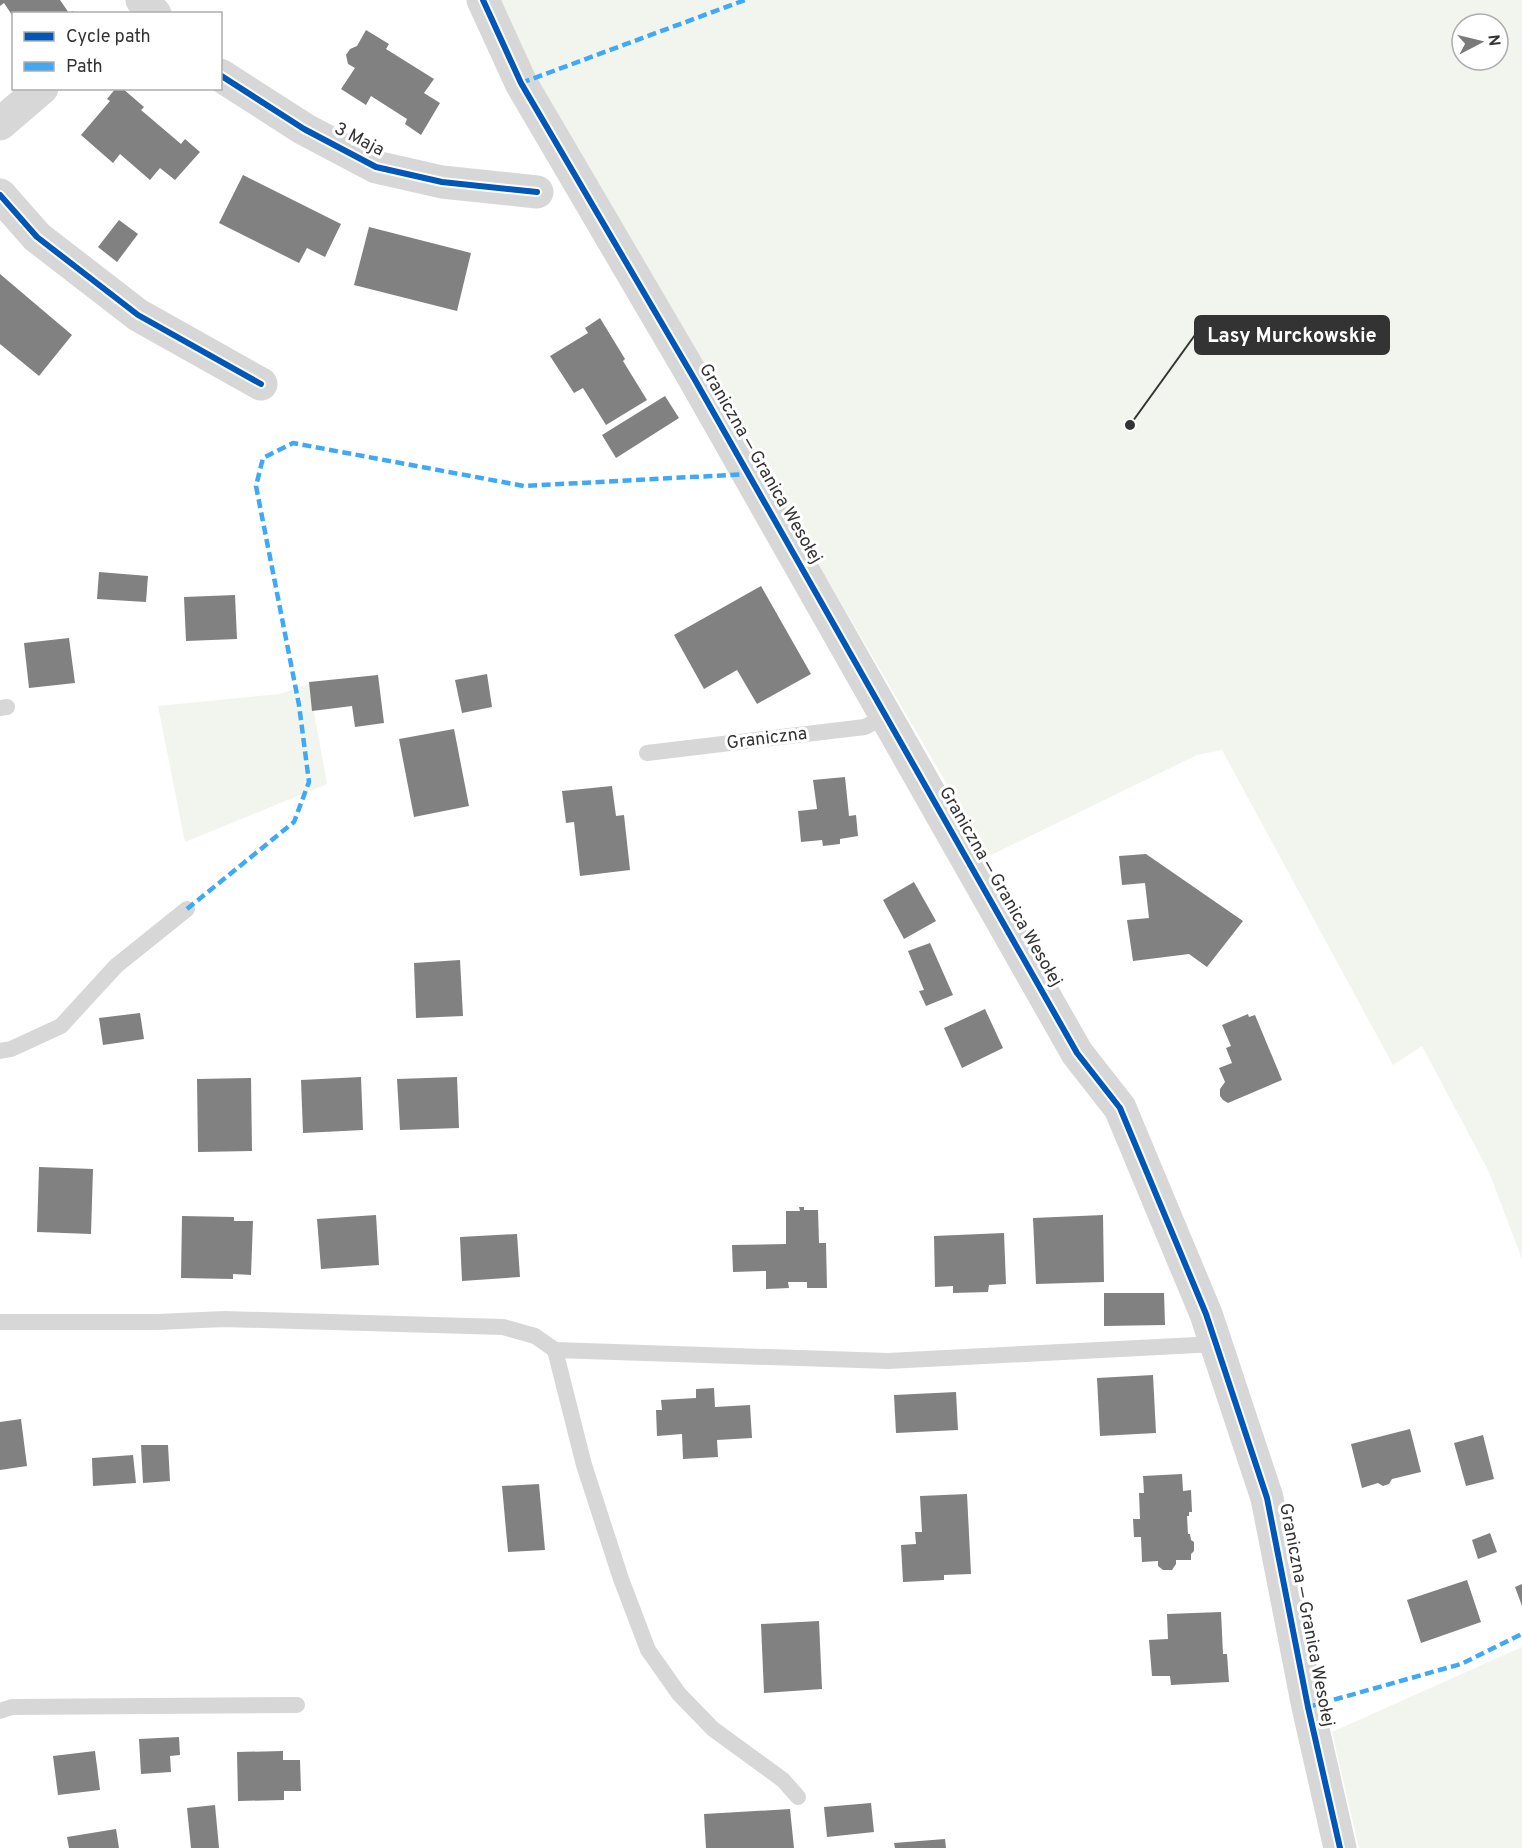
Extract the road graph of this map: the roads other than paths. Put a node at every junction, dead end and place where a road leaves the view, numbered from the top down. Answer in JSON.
{"nodes":[{"id":1,"x":483,"y":0,"type":"edge"},
{"id":2,"x":222,"y":76,"type":"edge"},
{"id":3,"x":40,"y":90,"type":"edge"},
{"id":4,"x":0,"y":124,"type":"edge"},
{"id":5,"x":537,"y":192,"type":"dead end"},
{"id":6,"x":0,"y":195,"type":"edge"},
{"id":7,"x":261,"y":384,"type":"dead end"},
{"id":8,"x":885,"y":716,"type":"junction"},
{"id":9,"x":647,"y":753,"type":"dead end"},
{"id":10,"x":187,"y":909,"type":"dead end"},
{"id":11,"x":0,"y":1051,"type":"edge"},
{"id":12,"x":0,"y":1322,"type":"edge"},
{"id":13,"x":1216,"y":1344,"type":"junction"},
{"id":14,"x":555,"y":1350,"type":"junction"},
{"id":15,"x":297,"y":1705,"type":"dead end"},
{"id":16,"x":0,"y":1711,"type":"edge"},
{"id":17,"x":798,"y":1797,"type":"dead end"},
{"id":18,"x":1340,"y":1848,"type":"edge"}],
"edges":[{"from":1,"to":8,"type":"street","name":"Graniczna — Granica Wesołej"},
{"from":2,"to":5,"type":"street","name":"3 Maja"},
{"from":3,"to":4,"type":"street"},
{"from":6,"to":7,"type":"street"},
{"from":8,"to":9,"type":"lane","name":"Graniczna"},
{"from":8,"to":13,"type":"street","name":"Graniczna — Granica Wesołej"},
{"from":10,"to":11,"type":"lane"},
{"from":12,"to":14,"type":"lane"},
{"from":13,"to":14,"type":"lane"},
{"from":13,"to":18,"type":"street","name":"Graniczna — Granica Wesołej"},
{"from":14,"to":17,"type":"lane"},
{"from":15,"to":16,"type":"lane"}]}
